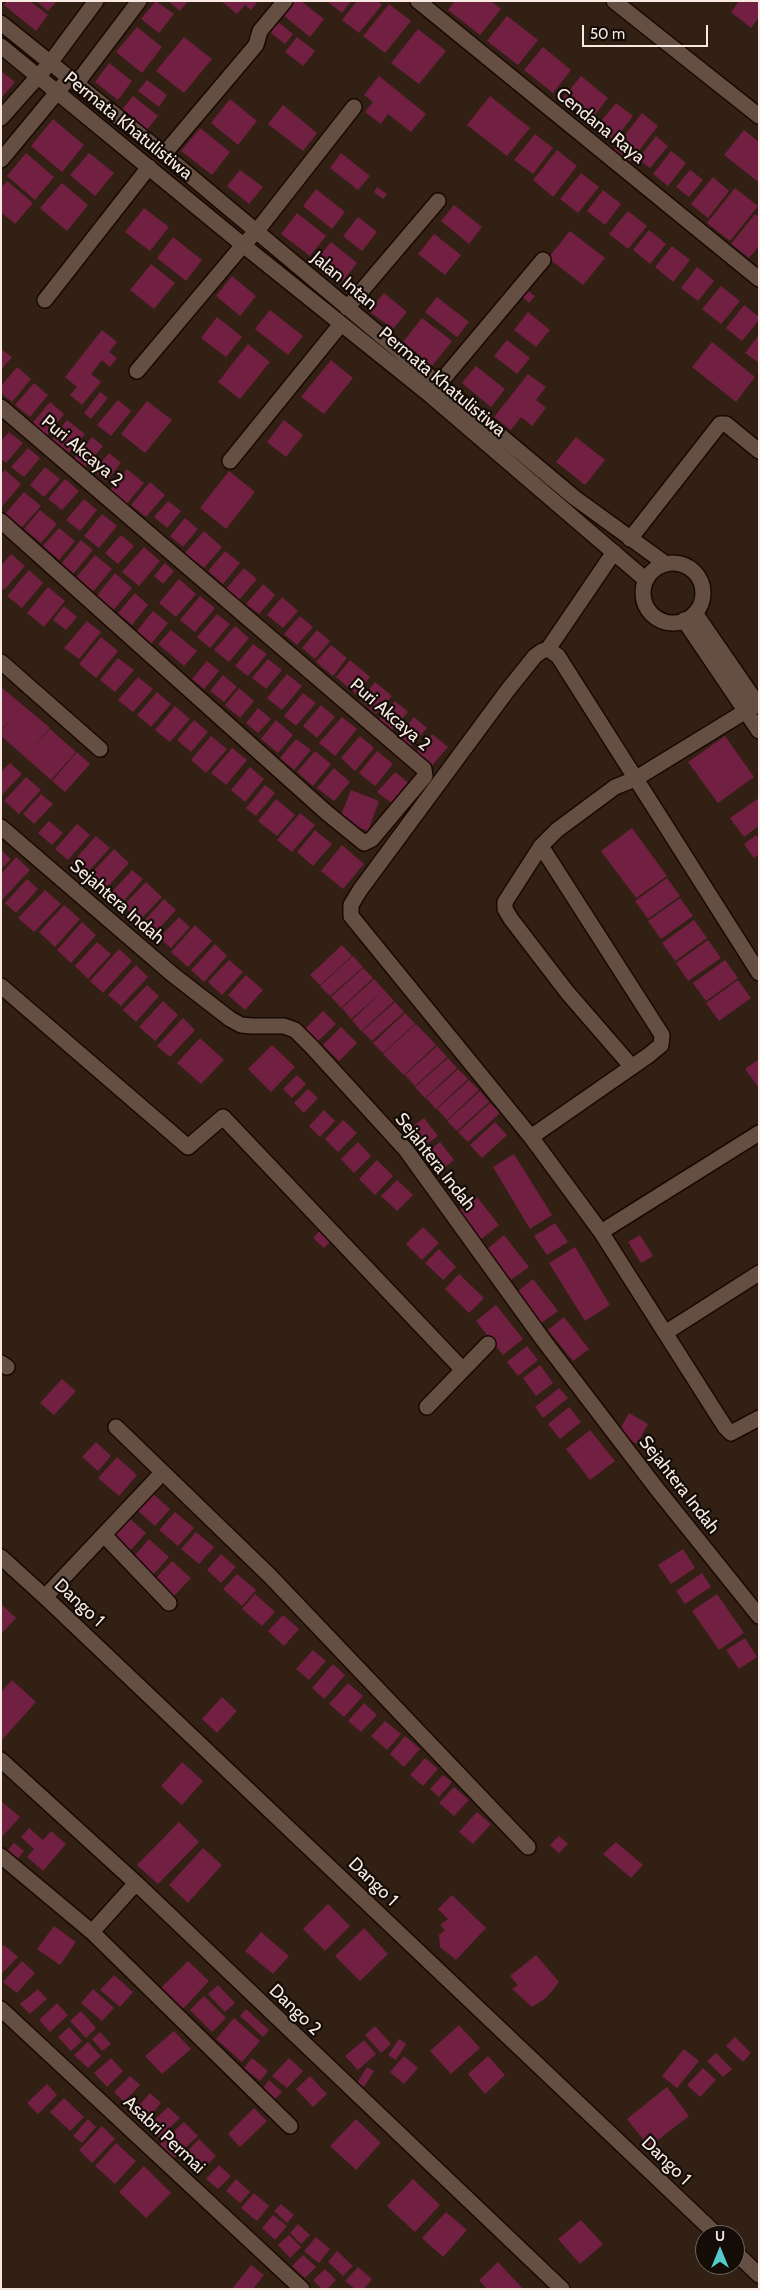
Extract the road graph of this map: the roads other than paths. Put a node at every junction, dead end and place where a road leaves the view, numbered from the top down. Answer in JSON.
{"nodes":[{"id":1,"x":96,"y":1,"type":"edge"},
{"id":2,"x":139,"y":1,"type":"edge"},
{"id":3,"x":285,"y":1,"type":"edge"},
{"id":4,"x":418,"y":1,"type":"edge"},
{"id":5,"x":614,"y":1,"type":"edge"},
{"id":6,"x":1,"y":23,"type":"edge"},
{"id":7,"x":1,"y":46,"type":"edge"},
{"id":8,"x":50,"y":63,"type":"junction"},
{"id":9,"x":39,"y":76,"type":"junction"},
{"id":10,"x":73,"y":80,"type":"junction"},
{"id":11,"x":58,"y":92,"type":"junction"},
{"id":12,"x":354,"y":107,"type":"dead end"},
{"id":13,"x":759,"y":116,"type":"edge"},
{"id":14,"x":1,"y":118,"type":"edge"},
{"id":15,"x":164,"y":154,"type":"junction"},
{"id":16,"x":1,"y":160,"type":"edge"},
{"id":17,"x":149,"y":167,"type":"junction"},
{"id":18,"x":438,"y":201,"type":"dead end"},
{"id":19,"x":256,"y":232,"type":"junction"},
{"id":20,"x":243,"y":245,"type":"junction"},
{"id":21,"x":543,"y":260,"type":"dead end"},
{"id":22,"x":759,"y":279,"type":"edge"},
{"id":23,"x":45,"y":300,"type":"dead end"},
{"id":24,"x":347,"y":308,"type":"junction"},
{"id":25,"x":341,"y":324,"type":"junction"},
{"id":26,"x":138,"y":372,"type":"dead end"},
{"id":27,"x":434,"y":389,"type":"junction"},
{"id":28,"x":1,"y":407,"type":"edge"},
{"id":29,"x":759,"y":451,"type":"edge"},
{"id":30,"x":230,"y":461,"type":"dead end"},
{"id":31,"x":1,"y":521,"type":"edge"},
{"id":32,"x":630,"y":539,"type":"junction"},
{"id":33,"x":614,"y":552,"type":"junction"},
{"id":34,"x":666,"y":564,"type":"junction"},
{"id":35,"x":646,"y":580,"type":"junction"},
{"id":36,"x":690,"y":616,"type":"junction"},
{"id":37,"x":548,"y":649,"type":"junction"},
{"id":38,"x":1,"y":662,"type":"edge"},
{"id":39,"x":755,"y":706,"type":"edge"},
{"id":40,"x":759,"y":731,"type":"edge"},
{"id":41,"x":100,"y":749,"type":"dead end"},
{"id":42,"x":635,"y":778,"type":"junction"},
{"id":43,"x":1,"y":827,"type":"edge"},
{"id":44,"x":541,"y":846,"type":"junction"},
{"id":45,"x":759,"y":973,"type":"edge"},
{"id":46,"x":1,"y":986,"type":"edge"},
{"id":47,"x":632,"y":1067,"type":"junction"},
{"id":48,"x":759,"y":1132,"type":"edge"},
{"id":49,"x":531,"y":1137,"type":"junction"},
{"id":50,"x":601,"y":1232,"type":"junction"},
{"id":51,"x":759,"y":1273,"type":"edge"},
{"id":52,"x":665,"y":1333,"type":"junction"},
{"id":53,"x":488,"y":1344,"type":"dead end"},
{"id":54,"x":462,"y":1370,"type":"junction"},
{"id":55,"x":427,"y":1407,"type":"dead end"},
{"id":56,"x":759,"y":1418,"type":"edge"},
{"id":57,"x":116,"y":1427,"type":"dead end"},
{"id":58,"x":162,"y":1473,"type":"junction"},
{"id":59,"x":104,"y":1535,"type":"junction"},
{"id":60,"x":1,"y":1558,"type":"edge"},
{"id":61,"x":45,"y":1597,"type":"junction"},
{"id":62,"x":169,"y":1603,"type":"dead end"},
{"id":63,"x":759,"y":1616,"type":"edge"},
{"id":64,"x":1,"y":1760,"type":"edge"},
{"id":65,"x":528,"y":1847,"type":"dead end"},
{"id":66,"x":1,"y":1856,"type":"edge"},
{"id":67,"x":136,"y":1883,"type":"junction"},
{"id":68,"x":92,"y":1932,"type":"junction"},
{"id":69,"x":1,"y":2009,"type":"edge"},
{"id":70,"x":290,"y":2126,"type":"dead end"},
{"id":71,"x":706,"y":2225,"type":"edge"},
{"id":72,"x":745,"y":2262,"type":"edge"},
{"id":73,"x":759,"y":2275,"type":"edge"},
{"id":74,"x":302,"y":2289,"type":"edge"},
{"id":75,"x":562,"y":2289,"type":"edge"}],
"edges":[{"from":1,"to":8,"type":"street"},
{"from":2,"to":10,"type":"street"},
{"from":3,"to":15,"type":"street"},
{"from":4,"to":22,"type":"street","name":"Cendana Raya"},
{"from":5,"to":13,"type":"street"},
{"from":6,"to":8,"type":"street","name":"Jalan Intan"},
{"from":7,"to":9,"type":"street","name":"Permata Khatulistiwa"},
{"from":8,"to":9,"type":"street"},
{"from":8,"to":10,"type":"street","name":"Jalan Intan"},
{"from":9,"to":11,"type":"street","name":"Permata Khatulistiwa"},
{"from":9,"to":14,"type":"street"},
{"from":10,"to":11,"type":"street"},
{"from":10,"to":15,"type":"street","name":"Jalan Intan"},
{"from":11,"to":16,"type":"street"},
{"from":11,"to":17,"type":"street","name":"Permata Khatulistiwa"},
{"from":12,"to":19,"type":"street"},
{"from":15,"to":19,"type":"street","name":"Jalan Intan"},
{"from":17,"to":20,"type":"street","name":"Permata Khatulistiwa"},
{"from":17,"to":23,"type":"street"},
{"from":18,"to":24,"type":"street"},
{"from":19,"to":20,"type":"street"},
{"from":19,"to":24,"type":"street","name":"Jalan Intan"},
{"from":20,"to":25,"type":"street","name":"Permata Khatulistiwa"},
{"from":20,"to":26,"type":"street"},
{"from":21,"to":27,"type":"street"},
{"from":24,"to":27,"type":"street","name":"Jalan Intan"},
{"from":25,"to":27,"type":"street","name":"Permata Khatulistiwa"},
{"from":25,"to":30,"type":"street"},
{"from":27,"to":32,"type":"street","name":"Jalan Intan"},
{"from":27,"to":33,"type":"street","name":"Permata Khatulistiwa"},
{"from":28,"to":31,"type":"street","name":"Puri Akcaya 2"},
{"from":29,"to":32,"type":"street"},
{"from":32,"to":34,"type":"street","name":"Jalan Intan"},
{"from":33,"to":35,"type":"street","name":"Permata Khatulistiwa"},
{"from":33,"to":37,"type":"street"},
{"from":34,"to":35,"type":"street"},
{"from":34,"to":36,"type":"street"},
{"from":35,"to":36,"type":"street"},
{"from":36,"to":39,"type":"street"},
{"from":37,"to":42,"type":"street"},
{"from":37,"to":49,"type":"street"},
{"from":38,"to":41,"type":"street"},
{"from":39,"to":40,"type":"street"},
{"from":39,"to":42,"type":"street"},
{"from":42,"to":44,"type":"street"},
{"from":42,"to":45,"type":"street"},
{"from":43,"to":63,"type":"street","name":"Sejahtera Indah"},
{"from":44,"to":47,"type":"street"},
{"from":44,"to":47,"type":"street"},
{"from":46,"to":54,"type":"street"},
{"from":47,"to":49,"type":"street"},
{"from":48,"to":50,"type":"street"},
{"from":49,"to":50,"type":"street"},
{"from":50,"to":52,"type":"street"},
{"from":51,"to":52,"type":"street"},
{"from":52,"to":56,"type":"street"},
{"from":53,"to":54,"type":"street"},
{"from":54,"to":55,"type":"street"},
{"from":57,"to":58,"type":"street"},
{"from":58,"to":59,"type":"street"},
{"from":58,"to":65,"type":"street"},
{"from":59,"to":61,"type":"street"},
{"from":59,"to":62,"type":"street"},
{"from":60,"to":61,"type":"street","name":"Dango 1"},
{"from":61,"to":71,"type":"street","name":"Dango 1"},
{"from":64,"to":67,"type":"street","name":"Dango 2"},
{"from":66,"to":68,"type":"street"},
{"from":67,"to":68,"type":"street"},
{"from":67,"to":75,"type":"street","name":"Dango 2"},
{"from":68,"to":70,"type":"street"},
{"from":69,"to":74,"type":"street","name":"Asabri Permai"},
{"from":72,"to":73,"type":"street"}]}
